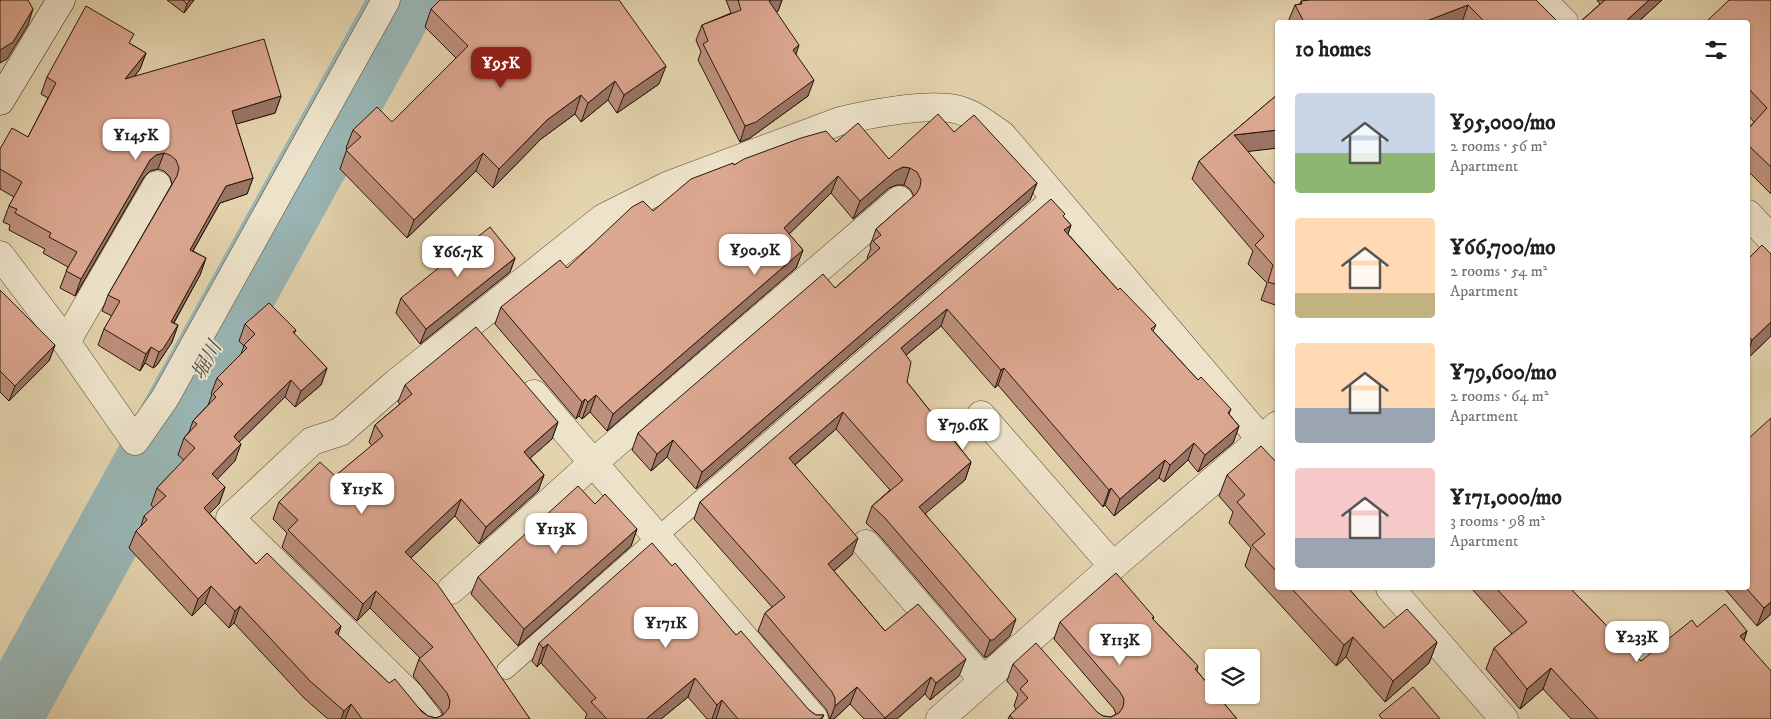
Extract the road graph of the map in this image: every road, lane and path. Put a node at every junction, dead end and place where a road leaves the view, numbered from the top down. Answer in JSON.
{"nodes":[{"id":1,"x":61,"y":0,"type":"edge"},
{"id":2,"x":386,"y":0,"type":"edge"},
{"id":3,"x":1542,"y":0,"type":"edge"},
{"id":4,"x":1562,"y":20,"type":"edge"},
{"id":5,"x":0,"y":101,"type":"edge"},
{"id":6,"x":157,"y":185,"type":"dead end"},
{"id":7,"x":1053,"y":195,"type":"junction"},
{"id":8,"x":899,"y":200,"type":"dead end"},
{"id":9,"x":1750,"y":216,"type":"edge"},
{"id":10,"x":1771,"y":239,"type":"edge"},
{"id":11,"x":0,"y":256,"type":"edge"},
{"id":12,"x":66,"y":342,"type":"junction"},
{"id":13,"x":517,"y":374,"type":"edge"},
{"id":14,"x":981,"y":416,"type":"dead end"},
{"id":15,"x":1272,"y":441,"type":"edge"},
{"id":16,"x":593,"y":463,"type":"junction"},
{"id":17,"x":657,"y":537,"type":"junction"},
{"id":18,"x":866,"y":544,"type":"dead end"},
{"id":19,"x":1112,"y":566,"type":"junction"},
{"id":20,"x":451,"y":590,"type":"dead end"},
{"id":21,"x":1392,"y":590,"type":"edge"},
{"id":22,"x":1031,"y":638,"type":"junction"},
{"id":23,"x":1050,"y":660,"type":"edge"},
{"id":24,"x":506,"y":670,"type":"dead end"},
{"id":25,"x":983,"y":680,"type":"junction"},
{"id":26,"x":428,"y":719,"type":"edge"},
{"id":27,"x":814,"y":719,"type":"edge"},
{"id":28,"x":940,"y":719,"type":"edge"},
{"id":29,"x":1504,"y":719,"type":"edge"}],
"edges":[{"from":1,"to":5,"type":"street"},
{"from":2,"to":12,"type":"street"},
{"from":3,"to":4,"type":"street"},
{"from":6,"to":12,"type":"street"},
{"from":7,"to":15,"type":"street"},
{"from":7,"to":17,"type":"lane"},
{"from":7,"to":26,"type":"street"},
{"from":8,"to":16,"type":"street"},
{"from":9,"to":10,"type":"street"},
{"from":11,"to":12,"type":"street"},
{"from":13,"to":16,"type":"street"},
{"from":14,"to":19,"type":"street"},
{"from":15,"to":19,"type":"street"},
{"from":16,"to":17,"type":"street"},
{"from":16,"to":20,"type":"street"},
{"from":17,"to":24,"type":"lane"},
{"from":17,"to":27,"type":"street"},
{"from":18,"to":25,"type":"street"},
{"from":19,"to":22,"type":"street"},
{"from":21,"to":29,"type":"street"},
{"from":22,"to":23,"type":"street"},
{"from":22,"to":25,"type":"street"},
{"from":25,"to":28,"type":"street"}]}
